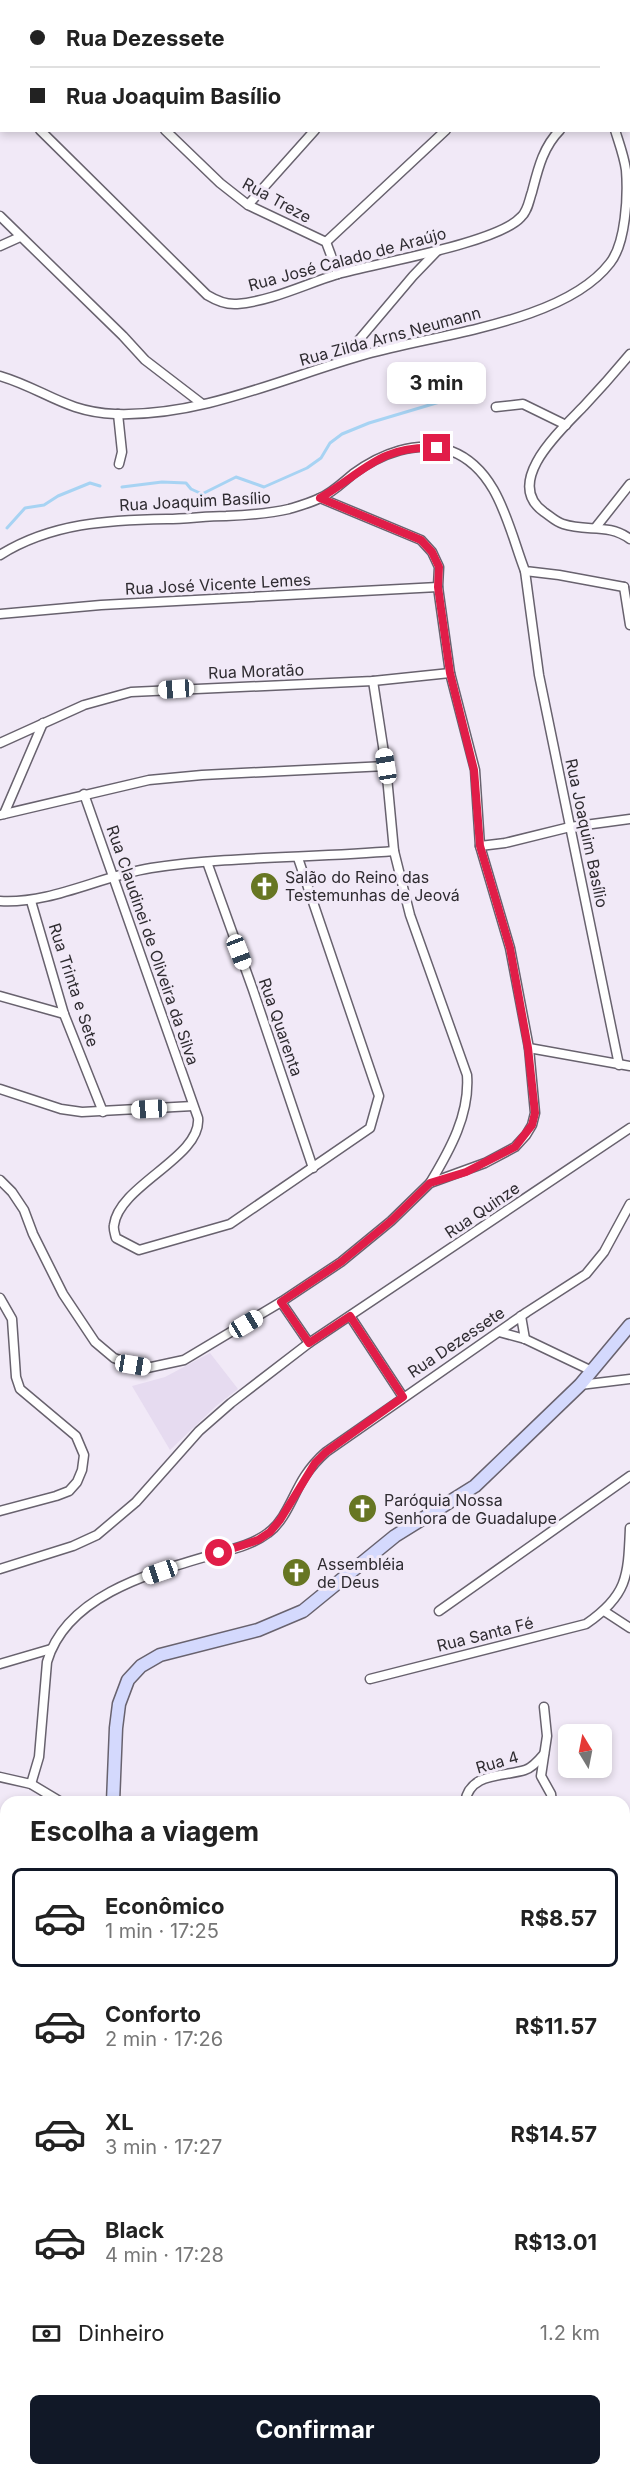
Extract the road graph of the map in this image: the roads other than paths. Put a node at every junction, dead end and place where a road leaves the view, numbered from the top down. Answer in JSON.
{"nodes":[{"id":1,"x":42,"y":132,"type":"edge"},
{"id":2,"x":167,"y":132,"type":"edge"},
{"id":3,"x":313,"y":132,"type":"edge"},
{"id":4,"x":444,"y":132,"type":"edge"},
{"id":5,"x":558,"y":132,"type":"edge"},
{"id":6,"x":616,"y":132,"type":"edge"},
{"id":7,"x":248,"y":204,"type":"junction"},
{"id":8,"x":0,"y":216,"type":"edge"},
{"id":9,"x":20,"y":237,"type":"junction"},
{"id":10,"x":326,"y":242,"type":"junction"},
{"id":11,"x":0,"y":246,"type":"edge"},
{"id":12,"x":439,"y":250,"type":"junction"},
{"id":13,"x":338,"y":274,"type":"junction"},
{"id":14,"x":630,"y":354,"type":"edge"},
{"id":15,"x":341,"y":362,"type":"junction"},
{"id":16,"x":0,"y":376,"type":"edge"},
{"id":17,"x":201,"y":403,"type":"junction"},
{"id":18,"x":496,"y":407,"type":"dead end"},
{"id":19,"x":118,"y":414,"type":"junction"},
{"id":20,"x":566,"y":425,"type":"junction"},
{"id":21,"x":119,"y":464,"type":"dead end"},
{"id":22,"x":630,"y":484,"type":"edge"},
{"id":23,"x":320,"y":498,"type":"junction"},
{"id":24,"x":596,"y":526,"type":"junction"},
{"id":25,"x":630,"y":539,"type":"edge"},
{"id":26,"x":0,"y":555,"type":"edge"},
{"id":27,"x":525,"y":571,"type":"junction"},
{"id":28,"x":627,"y":584,"type":"edge"},
{"id":29,"x":438,"y":587,"type":"junction"},
{"id":30,"x":0,"y":614,"type":"edge"},
{"id":31,"x":630,"y":625,"type":"edge"},
{"id":32,"x":450,"y":673,"type":"junction"},
{"id":33,"x":373,"y":681,"type":"junction"},
{"id":34,"x":43,"y":723,"type":"junction"},
{"id":35,"x":0,"y":743,"type":"edge"},
{"id":36,"x":386,"y":766,"type":"junction"},
{"id":37,"x":84,"y":794,"type":"junction"},
{"id":38,"x":2,"y":814,"type":"edge"},
{"id":39,"x":630,"y":819,"type":"edge"},
{"id":40,"x":570,"y":827,"type":"junction"},
{"id":41,"x":480,"y":846,"type":"junction"},
{"id":42,"x":394,"y":851,"type":"junction"},
{"id":43,"x":298,"y":858,"type":"junction"},
{"id":44,"x":207,"y":862,"type":"junction"},
{"id":45,"x":112,"y":876,"type":"junction"},
{"id":46,"x":32,"y":901,"type":"junction"},
{"id":47,"x":0,"y":902,"type":"edge"},
{"id":48,"x":0,"y":996,"type":"edge"},
{"id":49,"x":64,"y":1014,"type":"junction"},
{"id":50,"x":528,"y":1048,"type":"junction"},
{"id":51,"x":619,"y":1065,"type":"junction"},
{"id":52,"x":630,"y":1066,"type":"edge"},
{"id":53,"x":0,"y":1089,"type":"edge"},
{"id":54,"x":193,"y":1106,"type":"junction"},
{"id":55,"x":103,"y":1112,"type":"junction"},
{"id":56,"x":630,"y":1128,"type":"edge"},
{"id":57,"x":313,"y":1168,"type":"junction"},
{"id":58,"x":0,"y":1180,"type":"edge"},
{"id":59,"x":430,"y":1183,"type":"junction"},
{"id":60,"x":630,"y":1204,"type":"edge"},
{"id":61,"x":0,"y":1298,"type":"edge"},
{"id":62,"x":281,"y":1302,"type":"junction"},
{"id":63,"x":350,"y":1316,"type":"junction"},
{"id":64,"x":520,"y":1317,"type":"junction"},
{"id":65,"x":630,"y":1325,"type":"edge"},
{"id":66,"x":499,"y":1332,"type":"junction"},
{"id":67,"x":525,"y":1339,"type":"junction"},
{"id":68,"x":309,"y":1343,"type":"junction"},
{"id":69,"x":592,"y":1371,"type":"junction"},
{"id":70,"x":630,"y":1379,"type":"edge"},
{"id":71,"x":580,"y":1385,"type":"junction"},
{"id":72,"x":403,"y":1397,"type":"junction"},
{"id":73,"x":630,"y":1476,"type":"edge"},
{"id":74,"x":0,"y":1511,"type":"edge"},
{"id":75,"x":630,"y":1528,"type":"edge"},
{"id":76,"x":0,"y":1569,"type":"edge"},
{"id":77,"x":630,"y":1585,"type":"edge"},
{"id":78,"x":621,"y":1592,"type":"junction"},
{"id":79,"x":439,"y":1611,"type":"dead end"},
{"id":80,"x":604,"y":1611,"type":"junction"},
{"id":81,"x":630,"y":1628,"type":"edge"},
{"id":82,"x":51,"y":1649,"type":"junction"},
{"id":83,"x":0,"y":1664,"type":"edge"},
{"id":84,"x":370,"y":1679,"type":"dead end"},
{"id":85,"x":544,"y":1707,"type":"dead end"},
{"id":86,"x":544,"y":1755,"type":"junction"},
{"id":87,"x":0,"y":1777,"type":"edge"},
{"id":88,"x":31,"y":1784,"type":"junction"},
{"id":89,"x":51,"y":1796,"type":"edge"},
{"id":90,"x":113,"y":1796,"type":"edge"},
{"id":91,"x":466,"y":1796,"type":"edge"},
{"id":92,"x":551,"y":1796,"type":"edge"}],
"edges":[{"from":1,"to":13,"type":"street","name":"Rua José Calado de Araújo"},
{"from":2,"to":7,"type":"street","name":"Rua Treze"},
{"from":3,"to":7,"type":"street"},
{"from":4,"to":10,"type":"street"},
{"from":5,"to":12,"type":"street","name":"Rua José Calado de Araújo"},
{"from":6,"to":15,"type":"street","name":"Rua Zilda Arns Neumann"},
{"from":7,"to":10,"type":"street","name":"Rua Treze"},
{"from":8,"to":9,"type":"street"},
{"from":9,"to":11,"type":"street"},
{"from":9,"to":17,"type":"street"},
{"from":10,"to":13,"type":"street"},
{"from":12,"to":13,"type":"street","name":"Rua José Calado de Araújo"},
{"from":12,"to":15,"type":"street"},
{"from":14,"to":20,"type":"street"},
{"from":15,"to":17,"type":"street","name":"Rua Zilda Arns Neumann"},
{"from":16,"to":19,"type":"street","name":"Rua Zilda Arns Neumann"},
{"from":17,"to":19,"type":"street","name":"Rua Zilda Arns Neumann"},
{"from":18,"to":20,"type":"street"},
{"from":19,"to":21,"type":"street"},
{"from":20,"to":24,"type":"street"},
{"from":22,"to":24,"type":"street"},
{"from":23,"to":26,"type":"street","name":"Rua Joaquim Basílio"},
{"from":23,"to":27,"type":"street","name":"Rua Joaquim Basílio"},
{"from":23,"to":29,"type":"street"},
{"from":24,"to":25,"type":"street"},
{"from":27,"to":28,"type":"street"},
{"from":27,"to":40,"type":"street","name":"Rua Joaquim Basílio"},
{"from":28,"to":31,"type":"street"},
{"from":29,"to":30,"type":"street","name":"Rua José Vicente Lemes"},
{"from":29,"to":32,"type":"street"},
{"from":32,"to":33,"type":"street","name":"Rua Moratão"},
{"from":32,"to":41,"type":"street"},
{"from":33,"to":34,"type":"street","name":"Rua Moratão"},
{"from":33,"to":36,"type":"street"},
{"from":34,"to":35,"type":"street","name":"Rua Moratão"},
{"from":34,"to":38,"type":"street"},
{"from":36,"to":37,"type":"street"},
{"from":36,"to":42,"type":"street"},
{"from":37,"to":38,"type":"street"},
{"from":37,"to":45,"type":"street","name":"Rua Claudinei de Oliveira da Silva"},
{"from":39,"to":40,"type":"street"},
{"from":40,"to":41,"type":"street"},
{"from":40,"to":51,"type":"street","name":"Rua Joaquim Basílio"},
{"from":41,"to":50,"type":"street"},
{"from":42,"to":43,"type":"street"},
{"from":42,"to":59,"type":"street"},
{"from":43,"to":44,"type":"street"},
{"from":43,"to":57,"type":"street","name":"Rua Claudinei de Oliveira da Silva"},
{"from":44,"to":45,"type":"street"},
{"from":44,"to":57,"type":"street","name":"Rua Quarenta"},
{"from":45,"to":46,"type":"street"},
{"from":45,"to":54,"type":"street","name":"Rua Claudinei de Oliveira da Silva"},
{"from":46,"to":47,"type":"street"},
{"from":46,"to":49,"type":"street","name":"Rua Trinta e Sete"},
{"from":48,"to":49,"type":"street"},
{"from":49,"to":55,"type":"street","name":"Rua Trinta e Sete"},
{"from":50,"to":51,"type":"street"},
{"from":50,"to":59,"type":"street"},
{"from":51,"to":52,"type":"street"},
{"from":53,"to":55,"type":"street"},
{"from":54,"to":55,"type":"street"},
{"from":54,"to":57,"type":"street","name":"Rua Claudinei de Oliveira da Silva"},
{"from":56,"to":63,"type":"street","name":"Rua Quinze"},
{"from":58,"to":62,"type":"street"},
{"from":59,"to":62,"type":"street"},
{"from":60,"to":64,"type":"street","name":"Rua Dezessete"},
{"from":61,"to":74,"type":"street"},
{"from":62,"to":68,"type":"street"},
{"from":63,"to":68,"type":"street","name":"Rua Quinze"},
{"from":63,"to":72,"type":"street"},
{"from":64,"to":66,"type":"street","name":"Rua Dezessete"},
{"from":64,"to":67,"type":"street"},
{"from":65,"to":69,"type":"main road"},
{"from":66,"to":67,"type":"street"},
{"from":66,"to":72,"type":"street","name":"Rua Dezessete"},
{"from":67,"to":69,"type":"street"},
{"from":68,"to":76,"type":"street","name":"Rua Quinze"},
{"from":69,"to":71,"type":"main road"},
{"from":70,"to":71,"type":"street"},
{"from":71,"to":90,"type":"main road"},
{"from":72,"to":82,"type":"street","name":"Rua Dezessete"},
{"from":73,"to":79,"type":"street"},
{"from":75,"to":78,"type":"street"},
{"from":77,"to":78,"type":"street","name":"Rua Santa Fé"},
{"from":78,"to":80,"type":"street","name":"Rua Santa Fé"},
{"from":80,"to":81,"type":"street"},
{"from":80,"to":84,"type":"street","name":"Rua Santa Fé"},
{"from":82,"to":83,"type":"street"},
{"from":82,"to":88,"type":"street","name":"Rua Dezessete"},
{"from":85,"to":86,"type":"street"},
{"from":86,"to":91,"type":"street","name":"Rua 4"},
{"from":86,"to":92,"type":"street"},
{"from":87,"to":88,"type":"street"},
{"from":88,"to":89,"type":"street"}]}
